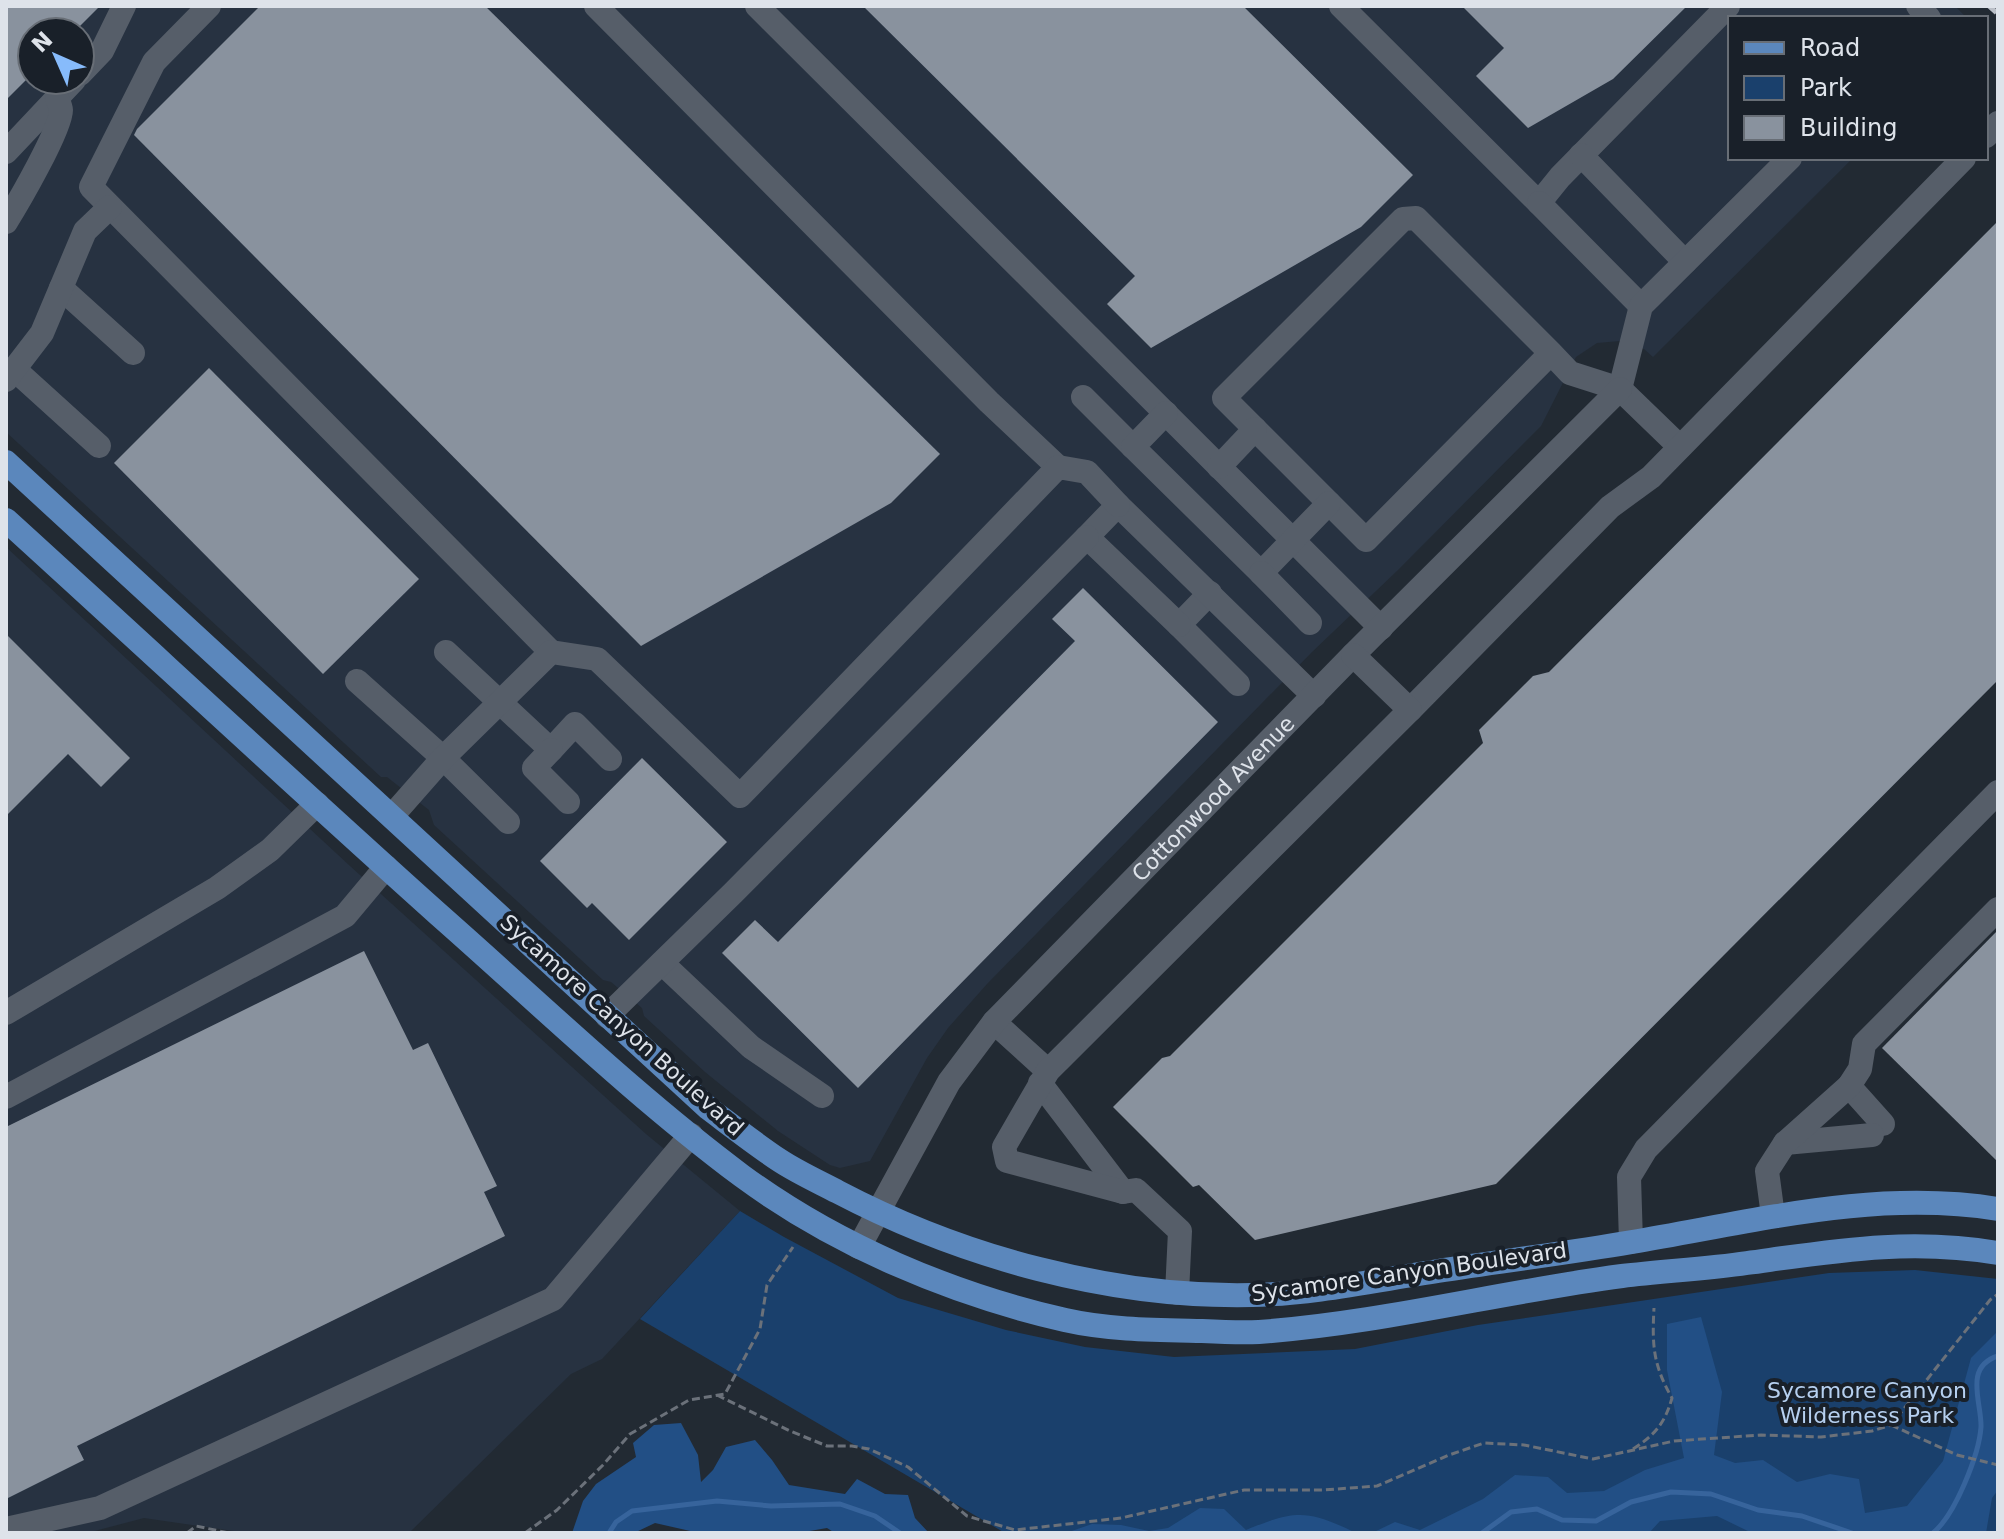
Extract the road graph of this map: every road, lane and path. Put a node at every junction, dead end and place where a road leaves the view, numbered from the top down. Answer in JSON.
{"nodes":[{"id":1,"x":124,"y":6,"type":"edge"},
{"id":2,"x":209,"y":6,"type":"edge"},
{"id":3,"x":596,"y":6,"type":"edge"},
{"id":4,"x":757,"y":6,"type":"edge"},
{"id":5,"x":1341,"y":6,"type":"edge"},
{"id":6,"x":1728,"y":6,"type":"edge"},
{"id":7,"x":96,"y":57,"type":"edge"},
{"id":8,"x":57,"y":98,"type":"joint"},
{"id":9,"x":6,"y":152,"type":"edge"},
{"id":10,"x":1581,"y":155,"type":"junction"},
{"id":11,"x":1788,"y":160,"type":"edge"},
{"id":12,"x":1962,"y":160,"type":"edge"},
{"id":13,"x":1539,"y":203,"type":"junction"},
{"id":14,"x":110,"y":207,"type":"junction"},
{"id":15,"x":6,"y":222,"type":"edge"},
{"id":16,"x":1685,"y":262,"type":"junction"},
{"id":17,"x":61,"y":288,"type":"junction"},
{"id":18,"x":1641,"y":306,"type":"junction"},
{"id":19,"x":133,"y":353,"type":"dead end"},
{"id":20,"x":1551,"y":353,"type":"junction"},
{"id":21,"x":10,"y":374,"type":"edge"},
{"id":22,"x":1620,"y":389,"type":"junction"},
{"id":23,"x":1083,"y":397,"type":"dead end"},
{"id":24,"x":1166,"y":413,"type":"junction"},
{"id":25,"x":1255,"y":429,"type":"junction"},
{"id":26,"x":99,"y":446,"type":"dead end"},
{"id":27,"x":1133,"y":447,"type":"junction"},
{"id":28,"x":1680,"y":447,"type":"junction"},
{"id":29,"x":6,"y":462,"type":"edge"},
{"id":30,"x":1058,"y":467,"type":"junction"},
{"id":31,"x":1219,"y":467,"type":"junction"},
{"id":32,"x":1329,"y":503,"type":"junction"},
{"id":33,"x":1118,"y":505,"type":"junction"},
{"id":34,"x":6,"y":520,"type":"edge"},
{"id":35,"x":1087,"y":537,"type":"junction"},
{"id":36,"x":1293,"y":540,"type":"junction"},
{"id":37,"x":1261,"y":573,"type":"junction"},
{"id":38,"x":1210,"y":593,"type":"junction"},
{"id":39,"x":1310,"y":623,"type":"dead end"},
{"id":40,"x":1179,"y":625,"type":"junction"},
{"id":41,"x":1381,"y":628,"type":"junction"},
{"id":42,"x":446,"y":652,"type":"dead end"},
{"id":43,"x":551,"y":652,"type":"junction"},
{"id":44,"x":1353,"y":655,"type":"junction"},
{"id":45,"x":357,"y":681,"type":"dead end"},
{"id":46,"x":1238,"y":684,"type":"dead end"},
{"id":47,"x":1314,"y":696,"type":"junction"},
{"id":48,"x":500,"y":702,"type":"junction"},
{"id":49,"x":1410,"y":710,"type":"junction"},
{"id":50,"x":551,"y":750,"type":"junction"},
{"id":51,"x":443,"y":758,"type":"junction"},
{"id":52,"x":610,"y":759,"type":"dead end"},
{"id":53,"x":1998,"y":792,"type":"edge"},
{"id":54,"x":568,"y":802,"type":"dead end"},
{"id":55,"x":317,"y":804,"type":"junction"},
{"id":56,"x":392,"y":816,"type":"junction"},
{"id":57,"x":508,"y":822,"type":"dead end"},
{"id":58,"x":386,"y":867,"type":"junction"},
{"id":59,"x":1998,"y":909,"type":"edge"},
{"id":60,"x":662,"y":963,"type":"junction"},
{"id":61,"x":6,"y":1013,"type":"edge"},
{"id":62,"x":607,"y":1016,"type":"junction"},
{"id":63,"x":994,"y":1022,"type":"junction"},
{"id":64,"x":1044,"y":1077,"type":"junction"},
{"id":65,"x":1849,"y":1086,"type":"junction"},
{"id":66,"x":822,"y":1096,"type":"dead end"},
{"id":67,"x":6,"y":1097,"type":"edge"},
{"id":68,"x":691,"y":1135,"type":"junction"},
{"id":69,"x":1785,"y":1143,"type":"junction"},
{"id":70,"x":1123,"y":1192,"type":"junction"},
{"id":71,"x":1998,"y":1209,"type":"edge"},
{"id":72,"x":877,"y":1212,"type":"junction"},
{"id":73,"x":1773,"y":1216,"type":"junction"},
{"id":74,"x":1631,"y":1242,"type":"junction"},
{"id":75,"x":793,"y":1247,"type":"dead end"},
{"id":76,"x":859,"y":1247,"type":"junction"},
{"id":77,"x":1998,"y":1253,"type":"edge"},
{"id":78,"x":1177,"y":1293,"type":"junction"},
{"id":79,"x":1998,"y":1294,"type":"edge"},
{"id":80,"x":1654,"y":1308,"type":"dead end"},
{"id":81,"x":717,"y":1395,"type":"junction"},
{"id":82,"x":1891,"y":1425,"type":"junction"},
{"id":83,"x":1630,"y":1451,"type":"junction"},
{"id":84,"x":1998,"y":1465,"type":"edge"},
{"id":85,"x":6,"y":1529,"type":"edge"},
{"id":86,"x":187,"y":1533,"type":"edge"},
{"id":87,"x":229,"y":1533,"type":"edge"},
{"id":88,"x":525,"y":1533,"type":"edge"}],
"edges":[{"from":1,"to":7,"type":"street"},
{"from":2,"to":14,"type":"street"},
{"from":3,"to":30,"type":"street"},
{"from":4,"to":24,"type":"street"},
{"from":5,"to":13,"type":"street"},
{"from":6,"to":10,"type":"street"},
{"from":8,"to":9,"type":"street"},
{"from":8,"to":15,"type":"street"},
{"from":10,"to":13,"type":"street"},
{"from":10,"to":16,"type":"street"},
{"from":11,"to":16,"type":"street"},
{"from":12,"to":28,"type":"street"},
{"from":13,"to":18,"type":"street"},
{"from":14,"to":17,"type":"street"},
{"from":14,"to":43,"type":"street"},
{"from":16,"to":18,"type":"street"},
{"from":17,"to":19,"type":"street"},
{"from":17,"to":21,"type":"street"},
{"from":18,"to":22,"type":"street"},
{"from":20,"to":22,"type":"street"},
{"from":20,"to":25,"type":"street"},
{"from":20,"to":32,"type":"street"},
{"from":21,"to":26,"type":"street"},
{"from":22,"to":28,"type":"street"},
{"from":22,"to":41,"type":"street","name":"Cottonwood Avenue"},
{"from":23,"to":27,"type":"street"},
{"from":24,"to":27,"type":"street"},
{"from":24,"to":31,"type":"street"},
{"from":25,"to":31,"type":"street"},
{"from":25,"to":32,"type":"street"},
{"from":27,"to":37,"type":"street"},
{"from":28,"to":49,"type":"street"},
{"from":29,"to":56,"type":"main road","name":"Sycamore Canyon Boulevard"},
{"from":30,"to":33,"type":"street"},
{"from":30,"to":43,"type":"street"},
{"from":31,"to":36,"type":"street"},
{"from":32,"to":36,"type":"street"},
{"from":33,"to":35,"type":"street"},
{"from":33,"to":38,"type":"street"},
{"from":34,"to":55,"type":"main road","name":"Sycamore Canyon Boulevard"},
{"from":35,"to":40,"type":"street"},
{"from":35,"to":60,"type":"street"},
{"from":36,"to":37,"type":"street"},
{"from":36,"to":41,"type":"street"},
{"from":37,"to":39,"type":"street"},
{"from":38,"to":40,"type":"street"},
{"from":38,"to":47,"type":"street"},
{"from":40,"to":46,"type":"street"},
{"from":41,"to":44,"type":"street","name":"Cottonwood Avenue"},
{"from":42,"to":48,"type":"street"},
{"from":43,"to":48,"type":"street"},
{"from":44,"to":47,"type":"street","name":"Cottonwood Avenue"},
{"from":44,"to":49,"type":"street"},
{"from":45,"to":51,"type":"street"},
{"from":47,"to":63,"type":"street","name":"Cottonwood Avenue"},
{"from":48,"to":50,"type":"street"},
{"from":48,"to":51,"type":"street"},
{"from":49,"to":64,"type":"street"},
{"from":50,"to":52,"type":"street"},
{"from":50,"to":54,"type":"street"},
{"from":51,"to":56,"type":"street"},
{"from":51,"to":57,"type":"street"},
{"from":53,"to":74,"type":"street"},
{"from":55,"to":58,"type":"main road","name":"Sycamore Canyon Boulevard"},
{"from":55,"to":61,"type":"street"},
{"from":56,"to":62,"type":"main road","name":"Sycamore Canyon Boulevard"},
{"from":58,"to":67,"type":"street"},
{"from":58,"to":68,"type":"main road","name":"Sycamore Canyon Boulevard"},
{"from":59,"to":65,"type":"street"},
{"from":60,"to":62,"type":"street"},
{"from":60,"to":66,"type":"street"},
{"from":62,"to":72,"type":"main road","name":"Sycamore Canyon Boulevard"},
{"from":63,"to":64,"type":"street"},
{"from":63,"to":72,"type":"street","name":"Cottonwood Avenue"},
{"from":64,"to":70,"type":"street"},
{"from":64,"to":70,"type":"street"},
{"from":65,"to":69,"type":"street"},
{"from":65,"to":69,"type":"street"},
{"from":68,"to":76,"type":"main road","name":"Sycamore Canyon Boulevard"},
{"from":68,"to":85,"type":"street"},
{"from":69,"to":73,"type":"street"},
{"from":70,"to":78,"type":"street"},
{"from":71,"to":73,"type":"main road","name":"Sycamore Canyon Boulevard"},
{"from":72,"to":76,"type":"street","name":"Cottonwood Avenue"},
{"from":72,"to":78,"type":"main road","name":"Sycamore Canyon Boulevard"},
{"from":73,"to":74,"type":"main road","name":"Sycamore Canyon Boulevard"},
{"from":74,"to":78,"type":"main road","name":"Sycamore Canyon Boulevard"},
{"from":75,"to":81,"type":"path"},
{"from":76,"to":77,"type":"main road","name":"Sycamore Canyon Boulevard"},
{"from":79,"to":82,"type":"path"},
{"from":80,"to":83,"type":"path"},
{"from":81,"to":83,"type":"path"},
{"from":81,"to":88,"type":"path"},
{"from":82,"to":83,"type":"path"},
{"from":82,"to":84,"type":"path"},
{"from":86,"to":87,"type":"path"}]}
